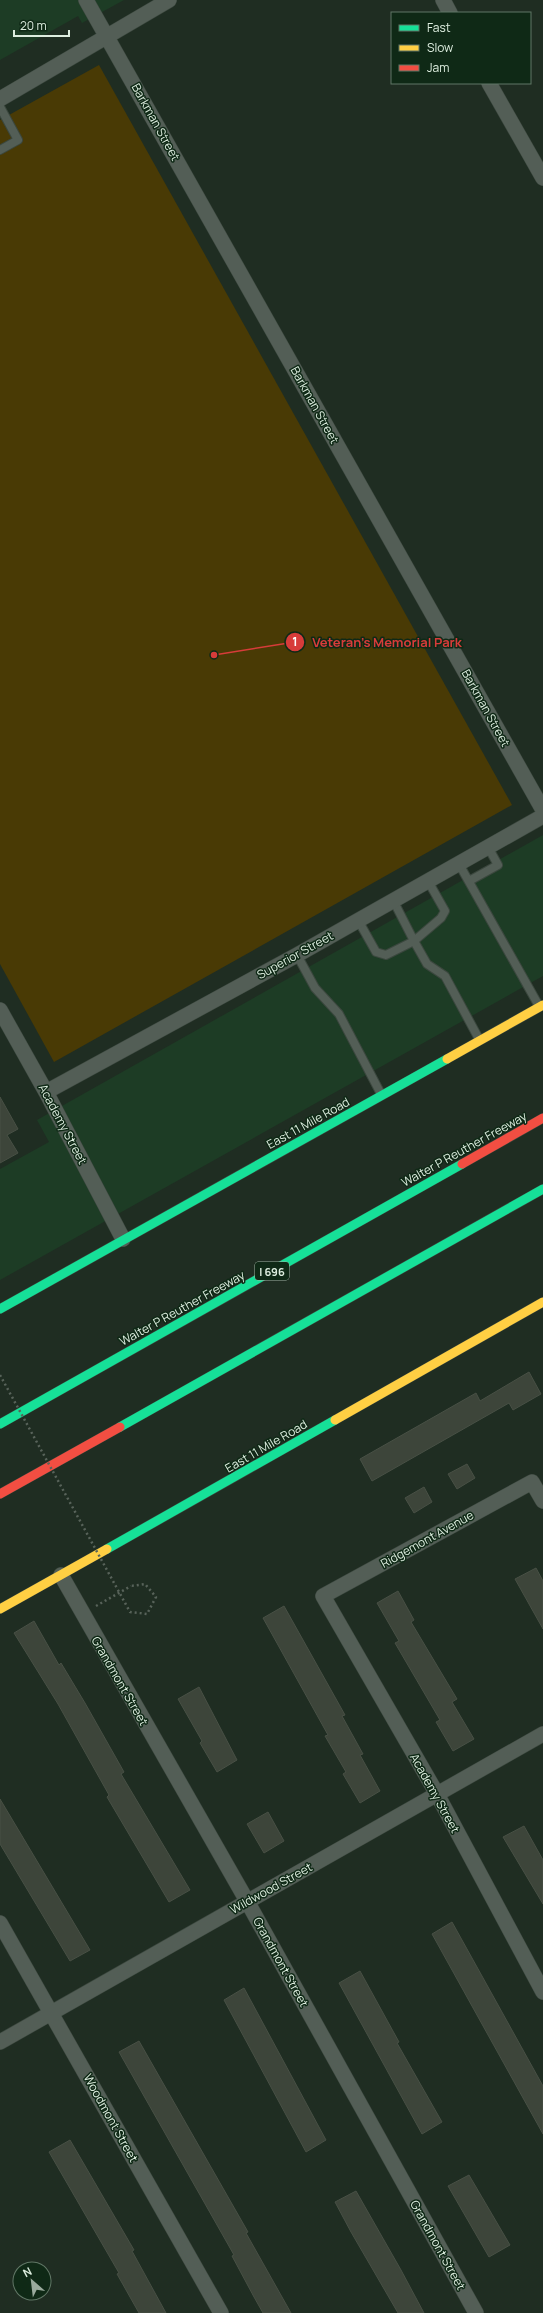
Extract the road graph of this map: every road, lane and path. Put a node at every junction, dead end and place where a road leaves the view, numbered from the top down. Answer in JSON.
{"nodes":[{"id":1,"x":86,"y":0,"type":"edge"},
{"id":2,"x":168,"y":0,"type":"edge"},
{"id":3,"x":443,"y":0,"type":"edge"},
{"id":4,"x":449,"y":12,"type":"edge"},
{"id":5,"x":107,"y":35,"type":"junction"},
{"id":6,"x":490,"y":84,"type":"edge"},
{"id":7,"x":0,"y":98,"type":"edge"},
{"id":8,"x":0,"y":107,"type":"edge"},
{"id":9,"x":0,"y":150,"type":"edge"},
{"id":10,"x":543,"y":178,"type":"edge"},
{"id":11,"x":543,"y":810,"type":"edge"},
{"id":12,"x":543,"y":816,"type":"edge"},
{"id":13,"x":488,"y":847,"type":"junction"},
{"id":14,"x":459,"y":864,"type":"junction"},
{"id":15,"x":428,"y":881,"type":"junction"},
{"id":16,"x":469,"y":881,"type":"junction"},
{"id":17,"x":393,"y":900,"type":"junction"},
{"id":18,"x":358,"y":920,"type":"junction"},
{"id":19,"x":414,"y":941,"type":"junction"},
{"id":20,"x":297,"y":955,"type":"junction"},
{"id":21,"x":541,"y":1006,"type":"edge"},
{"id":22,"x":0,"y":1010,"type":"edge"},
{"id":23,"x":480,"y":1040,"type":"junction"},
{"id":24,"x":46,"y":1092,"type":"junction"},
{"id":25,"x":382,"y":1095,"type":"junction"},
{"id":26,"x":543,"y":1118,"type":"edge"},
{"id":27,"x":543,"y":1189,"type":"edge"},
{"id":28,"x":123,"y":1239,"type":"junction"},
{"id":29,"x":543,"y":1302,"type":"edge"},
{"id":30,"x":0,"y":1309,"type":"edge"},
{"id":31,"x":0,"y":1376,"type":"edge"},
{"id":32,"x":0,"y":1424,"type":"edge"},
{"id":33,"x":0,"y":1494,"type":"edge"},
{"id":34,"x":543,"y":1501,"type":"edge"},
{"id":35,"x":61,"y":1575,"type":"junction"},
{"id":36,"x":323,"y":1596,"type":"joint"},
{"id":37,"x":0,"y":1609,"type":"edge"},
{"id":38,"x":82,"y":1614,"type":"junction"},
{"id":39,"x":543,"y":1734,"type":"edge"},
{"id":40,"x":437,"y":1794,"type":"junction"},
{"id":41,"x":247,"y":1901,"type":"junction"},
{"id":42,"x":0,"y":1923,"type":"edge"},
{"id":43,"x":543,"y":1992,"type":"edge"},
{"id":44,"x":52,"y":2013,"type":"junction"},
{"id":45,"x":0,"y":2042,"type":"edge"},
{"id":46,"x":221,"y":2313,"type":"edge"},
{"id":47,"x":476,"y":2313,"type":"edge"}],
"edges":[{"from":1,"to":5,"type":"street","name":"Barkman Street"},
{"from":2,"to":5,"type":"street"},
{"from":3,"to":4,"type":"street"},
{"from":5,"to":7,"type":"street"},
{"from":5,"to":11,"type":"street","name":"Barkman Street"},
{"from":6,"to":10,"type":"street"},
{"from":8,"to":9,"type":"lane"},
{"from":12,"to":13,"type":"street","name":"Superior Street"},
{"from":13,"to":14,"type":"street","name":"Superior Street"},
{"from":13,"to":16,"type":"lane"},
{"from":14,"to":15,"type":"street","name":"Superior Street"},
{"from":14,"to":16,"type":"lane"},
{"from":15,"to":17,"type":"street","name":"Superior Street"},
{"from":15,"to":19,"type":"lane"},
{"from":16,"to":21,"type":"lane"},
{"from":17,"to":18,"type":"street","name":"Superior Street"},
{"from":17,"to":19,"type":"lane"},
{"from":18,"to":19,"type":"lane"},
{"from":18,"to":20,"type":"street","name":"Superior Street"},
{"from":19,"to":23,"type":"lane"},
{"from":20,"to":24,"type":"street","name":"Superior Street"},
{"from":20,"to":25,"type":"lane"},
{"from":21,"to":23,"type":"main road","name":"East 11 Mile Road"},
{"from":22,"to":24,"type":"street","name":"Academy Street"},
{"from":23,"to":25,"type":"main road","name":"East 11 Mile Road"},
{"from":24,"to":28,"type":"street","name":"Academy Street"},
{"from":25,"to":28,"type":"main road","name":"East 11 Mile Road"},
{"from":26,"to":32,"type":"main road","name":"Walter P Reuther Freeway","number":"I 696"},
{"from":27,"to":33,"type":"main road"},
{"from":28,"to":30,"type":"main road","name":"East 11 Mile Road"},
{"from":29,"to":35,"type":"main road","name":"East 11 Mile Road"},
{"from":31,"to":38,"type":"path","bridge":true},
{"from":34,"to":36,"type":"street","name":"Ridgemont Avenue"},
{"from":35,"to":37,"type":"main road","name":"East 11 Mile Road"},
{"from":35,"to":38,"type":"street","name":"Grandmont Street"},
{"from":36,"to":40,"type":"street","name":"Academy Street"},
{"from":38,"to":41,"type":"street","name":"Grandmont Street"},
{"from":39,"to":40,"type":"street","name":"Wildwood Street"},
{"from":40,"to":41,"type":"street","name":"Wildwood Street"},
{"from":40,"to":43,"type":"street","name":"Academy Street"},
{"from":41,"to":44,"type":"street","name":"Wildwood Street"},
{"from":41,"to":47,"type":"street","name":"Grandmont Street"},
{"from":42,"to":44,"type":"street","name":"Woodmont Street"},
{"from":44,"to":45,"type":"street","name":"Wildwood Street"},
{"from":44,"to":46,"type":"street","name":"Woodmont Street"}]}
